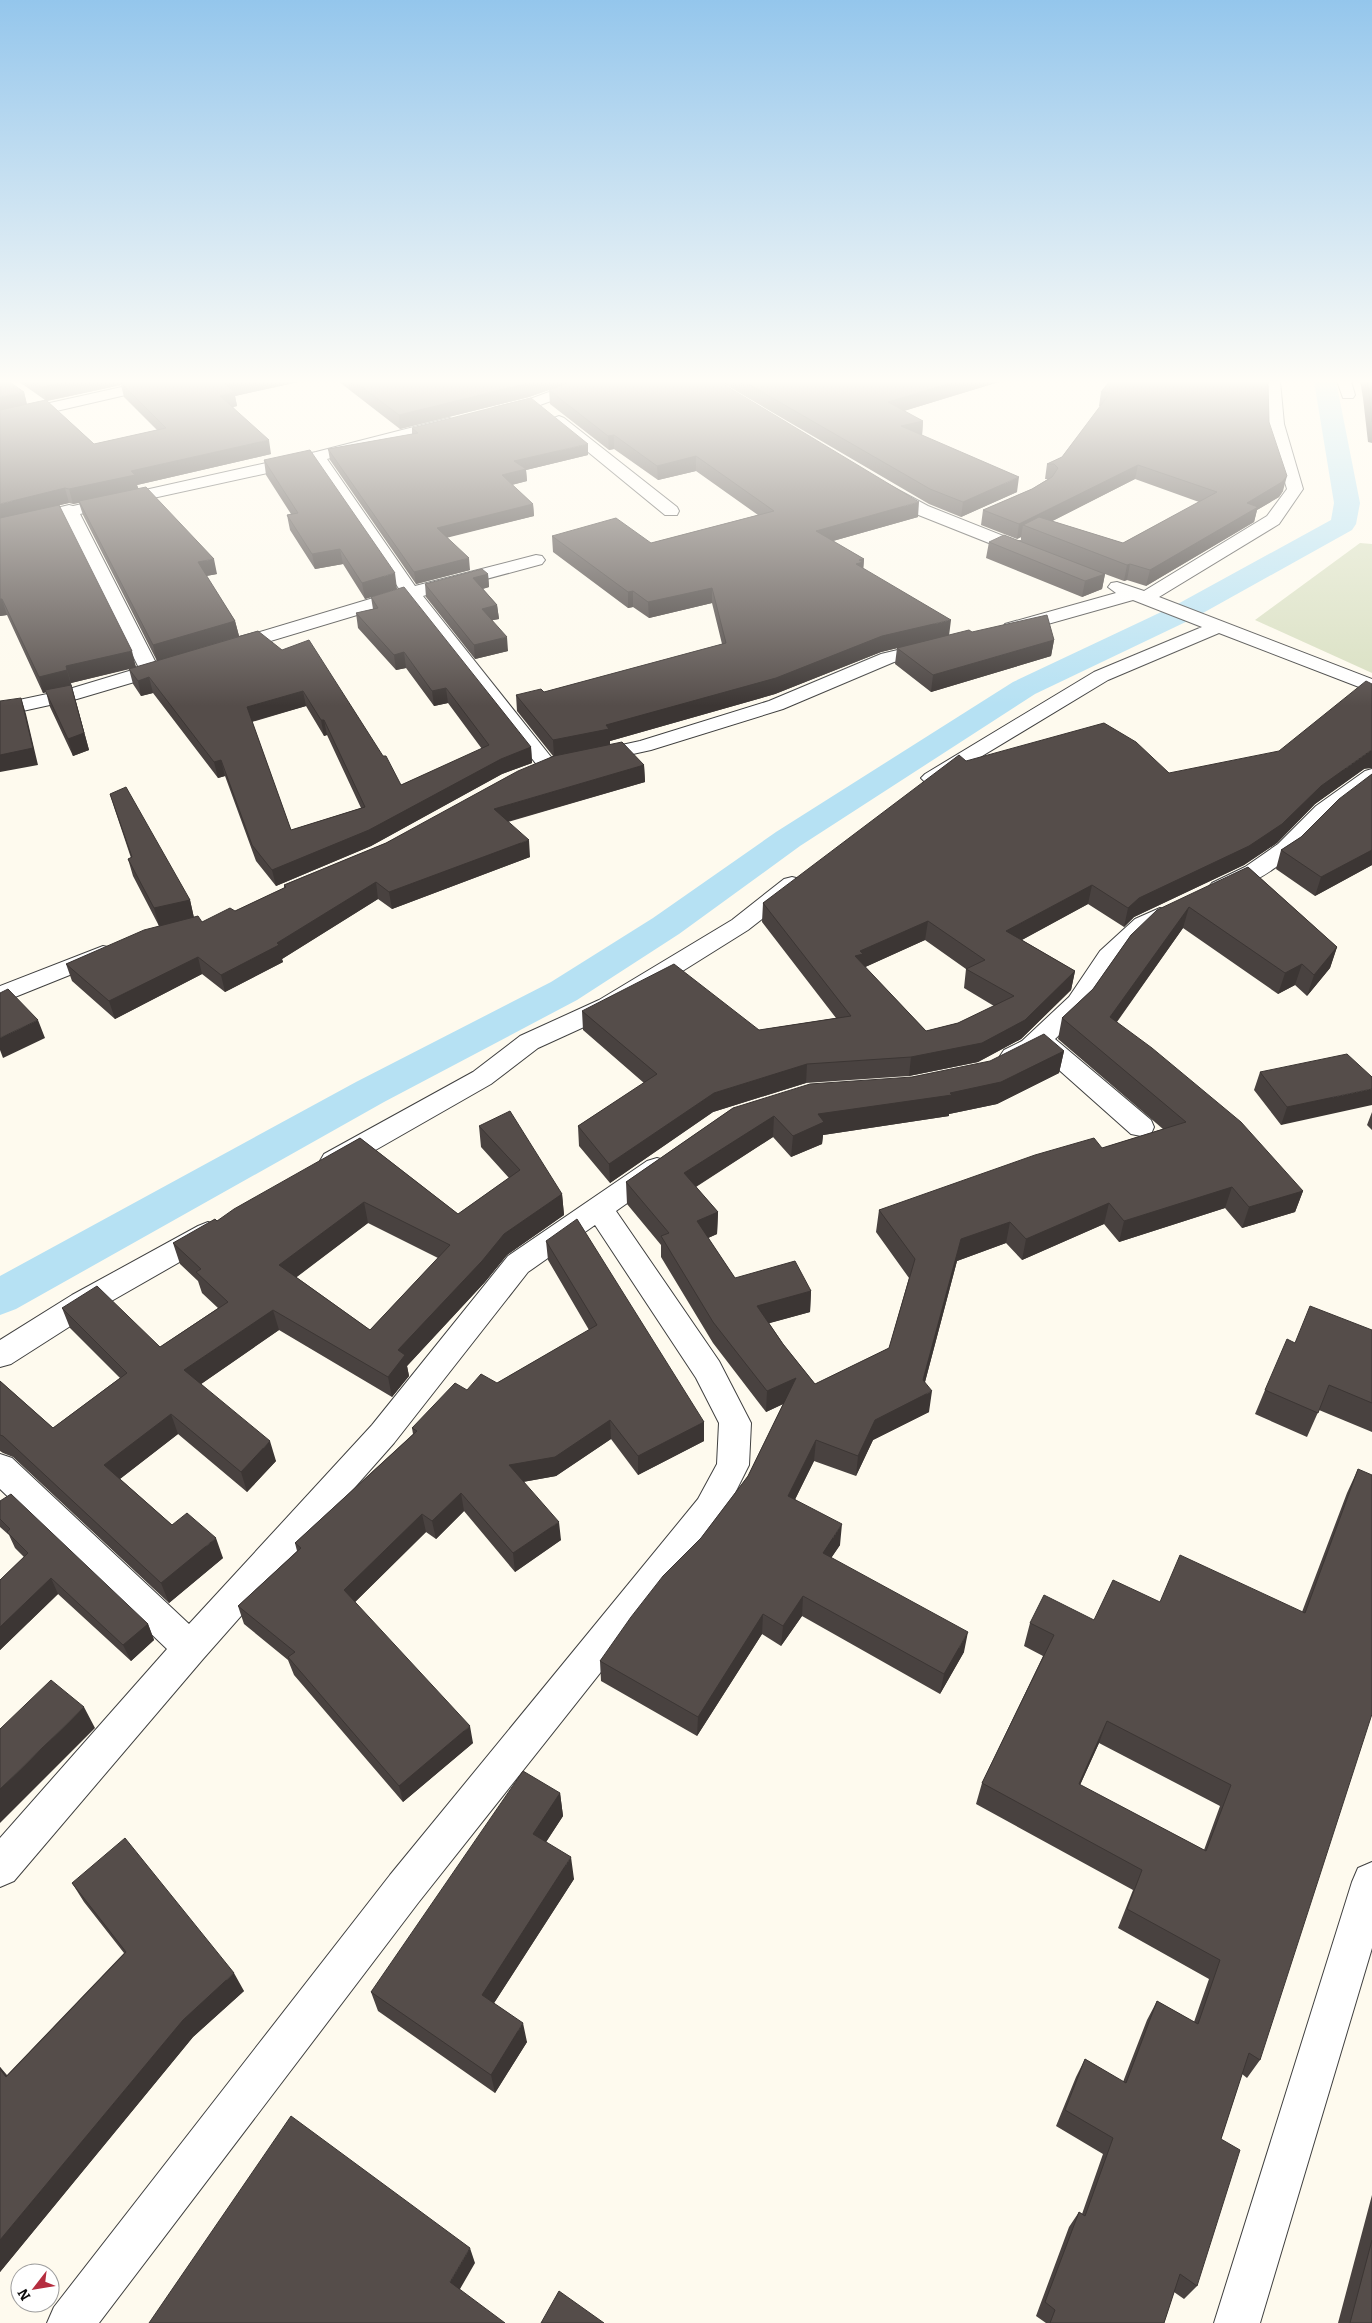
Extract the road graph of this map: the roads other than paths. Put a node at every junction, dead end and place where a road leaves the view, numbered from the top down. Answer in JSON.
{"nodes":[{"id":1,"x":165,"y":489,"type":"edge"},
{"id":2,"x":339,"y":489,"type":"edge"},
{"id":3,"x":644,"y":489,"type":"edge"},
{"id":4,"x":888,"y":489,"type":"edge"},
{"id":5,"x":1295,"y":489,"type":"edge"},
{"id":6,"x":69,"y":510,"type":"junction"},
{"id":7,"x":671,"y":511,"type":"dead end"},
{"id":8,"x":982,"y":516,"type":"dead end"},
{"id":9,"x":961,"y":526,"type":"junction"},
{"id":10,"x":0,"y":527,"type":"edge"},
{"id":11,"x":1043,"y":558,"type":"edge"},
{"id":12,"x":536,"y":560,"type":"dead end"},
{"id":13,"x":1097,"y":579,"type":"edge"},
{"id":14,"x":411,"y":593,"type":"junction"},
{"id":15,"x":1139,"y":596,"type":"junction"},
{"id":16,"x":1220,"y":626,"type":"junction"},
{"id":17,"x":994,"y":632,"type":"edge"},
{"id":18,"x":946,"y":644,"type":"edge"},
{"id":19,"x":215,"y":652,"type":"edge"},
{"id":20,"x":187,"y":660,"type":"edge"},
{"id":21,"x":150,"y":671,"type":"junction"},
{"id":22,"x":1372,"y":686,"type":"edge"},
{"id":23,"x":0,"y":710,"type":"edge"},
{"id":24,"x":564,"y":762,"type":"junction"},
{"id":25,"x":526,"y":775,"type":"edge"},
{"id":26,"x":1372,"y":775,"type":"edge"},
{"id":27,"x":911,"y":794,"type":"edge"},
{"id":28,"x":807,"y":872,"type":"edge"},
{"id":29,"x":122,"y":946,"type":"edge"},
{"id":30,"x":0,"y":995,"type":"edge"},
{"id":31,"x":1040,"y":1039,"type":"junction"},
{"id":32,"x":994,"y":1067,"type":"edge"},
{"id":33,"x":1141,"y":1127,"type":"dead end"},
{"id":34,"x":677,"y":1154,"type":"edge"},
{"id":35,"x":314,"y":1173,"type":"edge"},
{"id":36,"x":599,"y":1208,"type":"junction"},
{"id":37,"x":228,"y":1221,"type":"edge"},
{"id":38,"x":0,"y":1355,"type":"edge"},
{"id":39,"x":0,"y":1468,"type":"edge"},
{"id":40,"x":190,"y":1648,"type":"junction"},
{"id":41,"x":0,"y":1867,"type":"edge"},
{"id":42,"x":1372,"y":1882,"type":"edge"},
{"id":43,"x":70,"y":2323,"type":"edge"},
{"id":44,"x":1236,"y":2323,"type":"edge"}],
"edges":[{"from":1,"to":6,"type":"street"},
{"from":2,"to":14,"type":"street"},
{"from":3,"to":7,"type":"street"},
{"from":4,"to":9,"type":"street"},
{"from":5,"to":15,"type":"street"},
{"from":6,"to":10,"type":"street"},
{"from":6,"to":21,"type":"street"},
{"from":8,"to":9,"type":"street"},
{"from":9,"to":11,"type":"street"},
{"from":12,"to":14,"type":"street"},
{"from":13,"to":15,"type":"street"},
{"from":14,"to":19,"type":"street"},
{"from":14,"to":24,"type":"street"},
{"from":15,"to":16,"type":"street"},
{"from":15,"to":17,"type":"street"},
{"from":16,"to":22,"type":"street"},
{"from":16,"to":27,"type":"street"},
{"from":18,"to":24,"type":"street"},
{"from":20,"to":21,"type":"street"},
{"from":21,"to":23,"type":"street"},
{"from":24,"to":25,"type":"street"},
{"from":26,"to":31,"type":"street"},
{"from":28,"to":35,"type":"street"},
{"from":29,"to":30,"type":"street"},
{"from":31,"to":32,"type":"street"},
{"from":31,"to":33,"type":"street"},
{"from":34,"to":36,"type":"street"},
{"from":36,"to":40,"type":"street"},
{"from":36,"to":43,"type":"street"},
{"from":37,"to":38,"type":"street"},
{"from":39,"to":40,"type":"street"},
{"from":40,"to":41,"type":"street"},
{"from":42,"to":44,"type":"street"}]}
